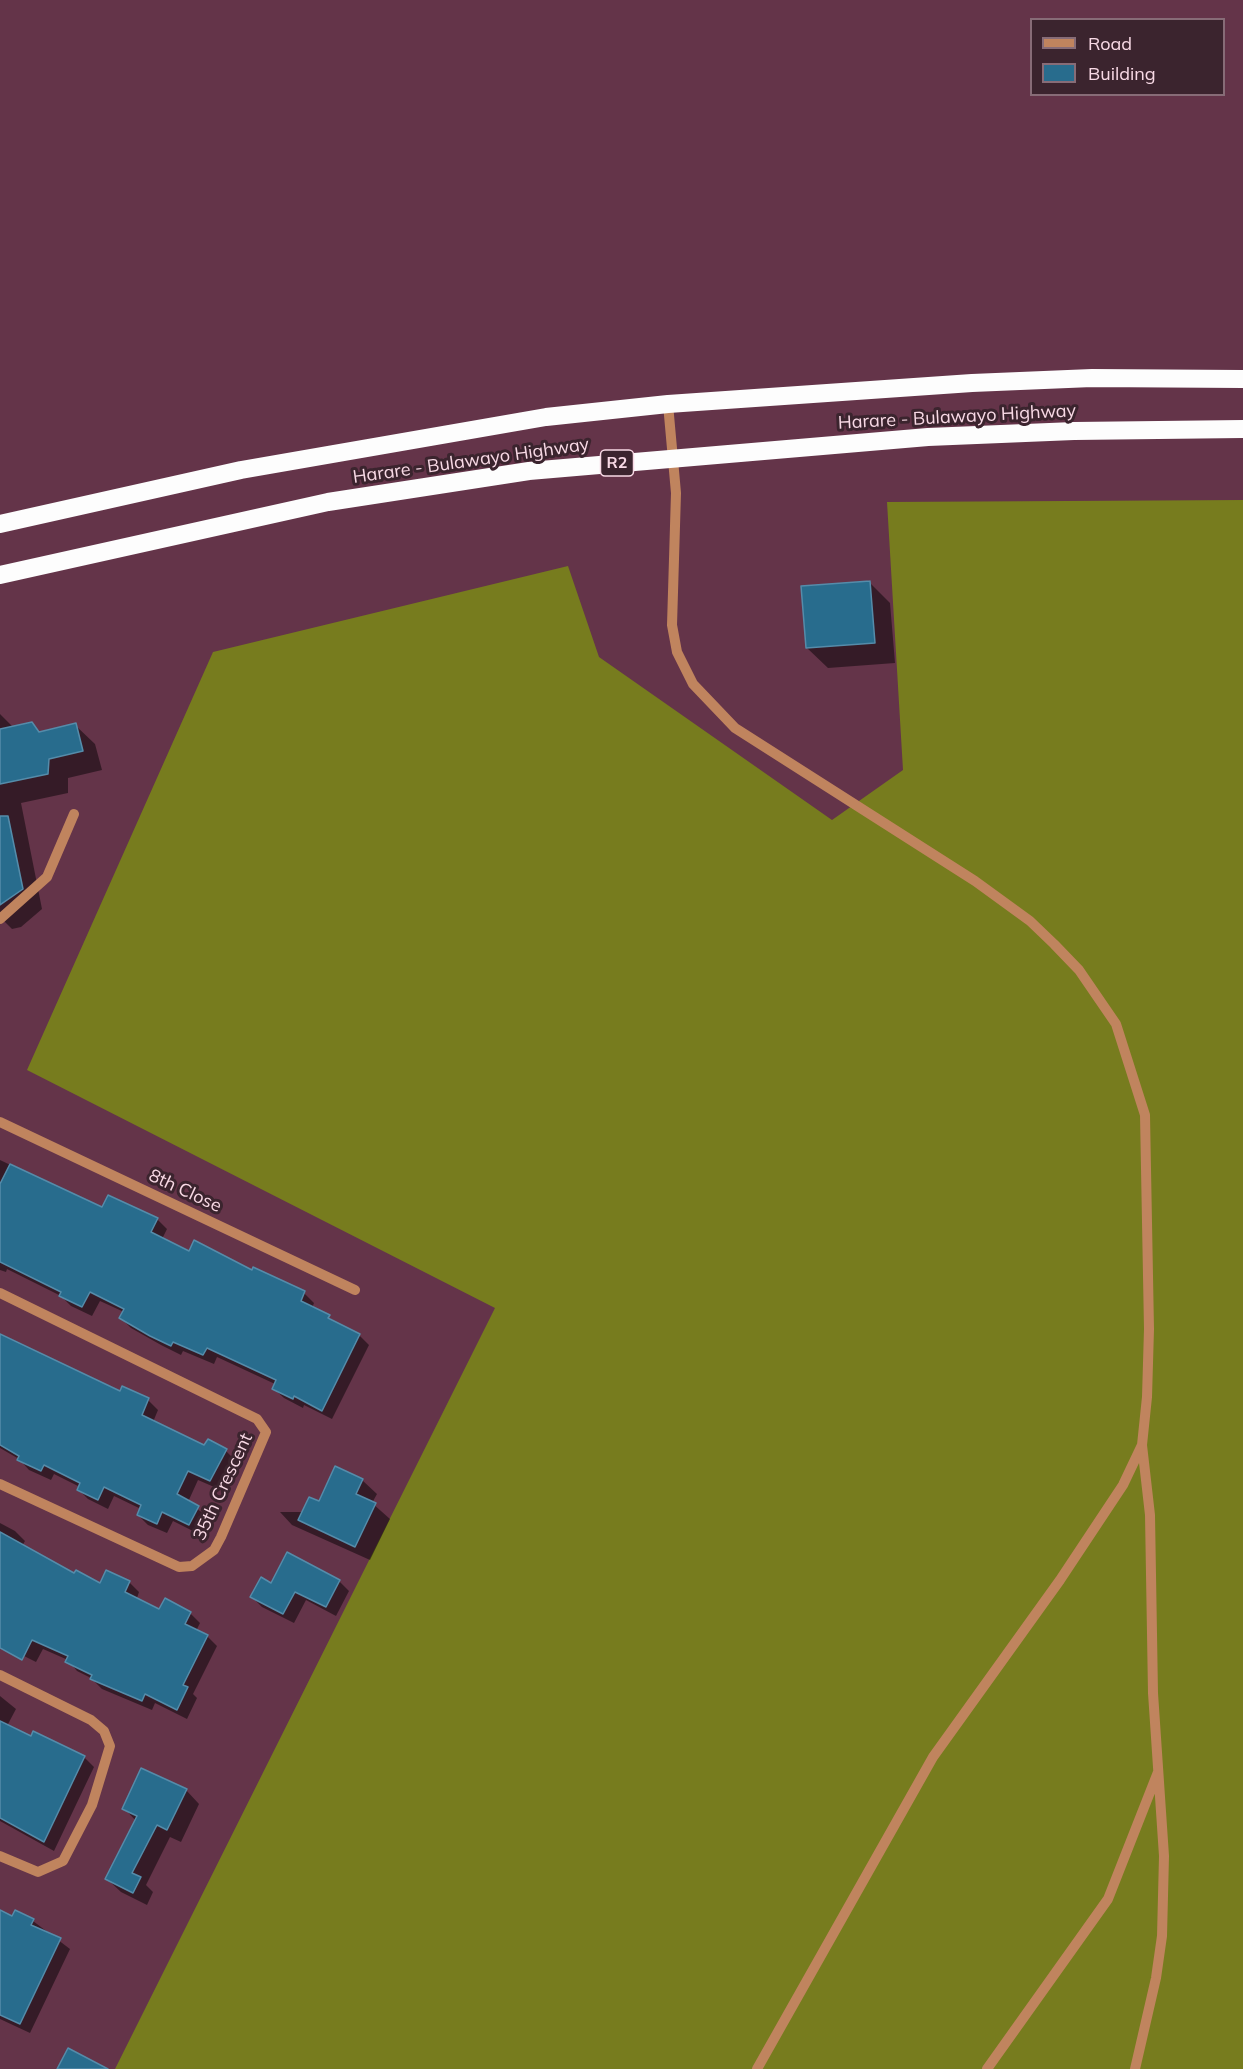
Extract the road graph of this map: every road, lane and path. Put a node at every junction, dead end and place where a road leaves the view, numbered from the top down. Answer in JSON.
{"nodes":[{"id":1,"x":1243,"y":379,"type":"edge"},
{"id":2,"x":668,"y":404,"type":"junction"},
{"id":3,"x":1243,"y":429,"type":"edge"},
{"id":4,"x":672,"y":457,"type":"junction"},
{"id":5,"x":0,"y":524,"type":"edge"},
{"id":6,"x":0,"y":575,"type":"edge"},
{"id":7,"x":74,"y":814,"type":"dead end"},
{"id":8,"x":0,"y":919,"type":"edge"},
{"id":9,"x":0,"y":1122,"type":"edge"},
{"id":10,"x":355,"y":1290,"type":"dead end"},
{"id":11,"x":0,"y":1293,"type":"edge"},
{"id":12,"x":1142,"y":1445,"type":"junction"},
{"id":13,"x":0,"y":1484,"type":"edge"},
{"id":14,"x":0,"y":1675,"type":"edge"},
{"id":15,"x":1158,"y":1772,"type":"junction"},
{"id":16,"x":0,"y":1856,"type":"edge"},
{"id":17,"x":757,"y":2069,"type":"edge"},
{"id":18,"x":987,"y":2069,"type":"edge"},
{"id":19,"x":1134,"y":2069,"type":"edge"}],
"edges":[{"from":1,"to":2,"type":"highway","name":"Harare - Bulawayo Highway"},
{"from":2,"to":4,"type":"street"},
{"from":2,"to":5,"type":"highway","name":"Harare - Bulawayo Highway"},
{"from":3,"to":4,"type":"highway","name":"Harare - Bulawayo Highway","number":"R2"},
{"from":4,"to":6,"type":"highway","name":"Harare - Bulawayo Highway","number":"R2"},
{"from":4,"to":12,"type":"street"},
{"from":7,"to":8,"type":"street"},
{"from":9,"to":10,"type":"street","name":"8th Close"},
{"from":11,"to":13,"type":"street","name":"35th Crescent"},
{"from":12,"to":15,"type":"street"},
{"from":12,"to":17,"type":"street"},
{"from":14,"to":16,"type":"street"},
{"from":15,"to":18,"type":"street"},
{"from":15,"to":19,"type":"street"}]}
